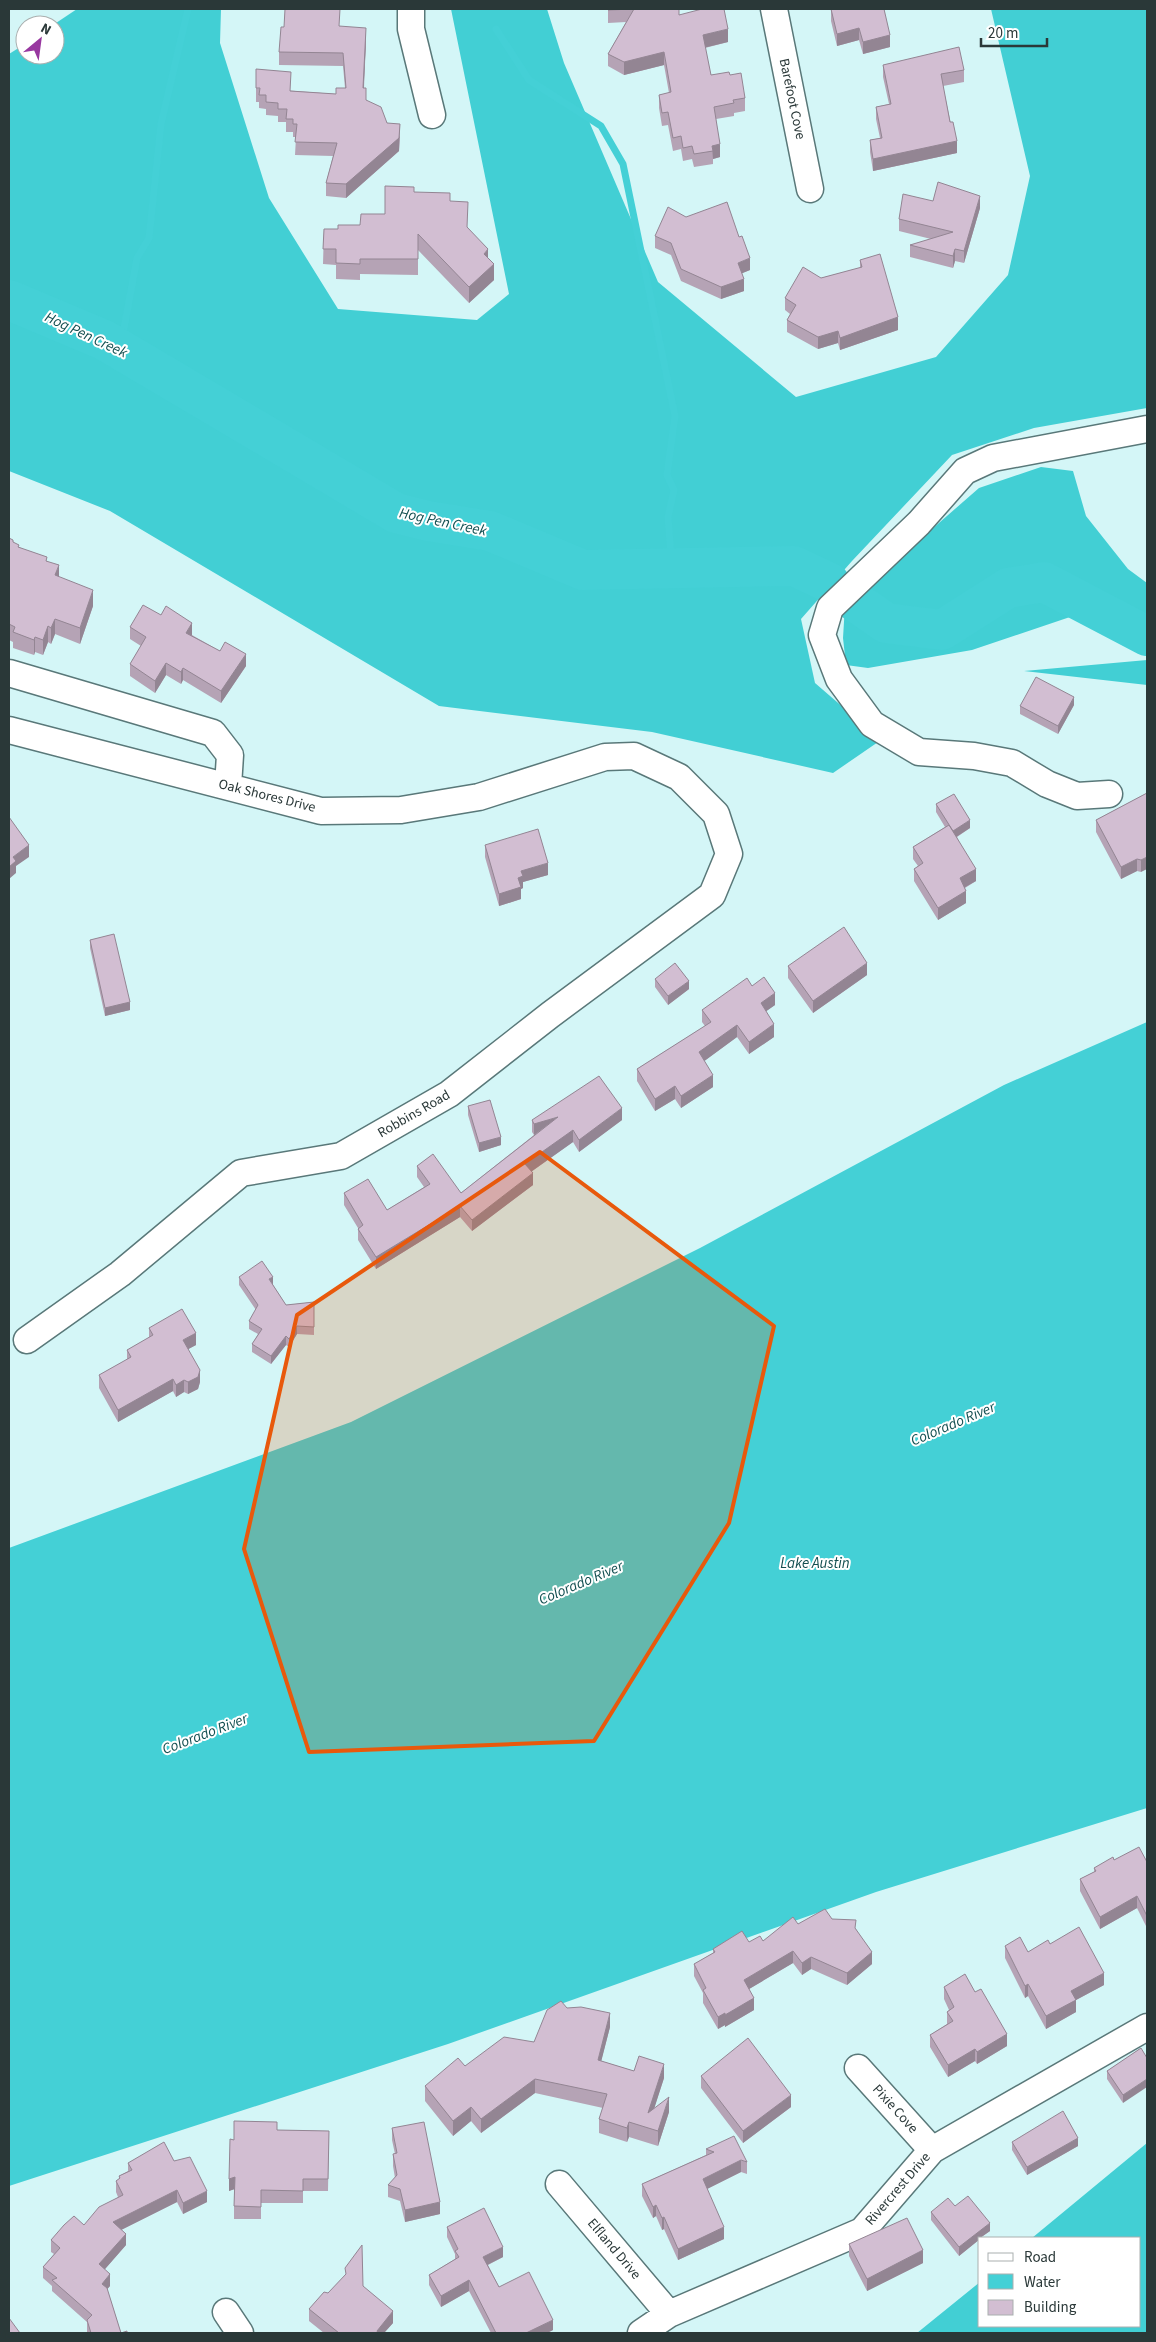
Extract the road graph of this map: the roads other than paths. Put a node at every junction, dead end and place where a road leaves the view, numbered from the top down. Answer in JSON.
{"nodes":[{"id":1,"x":411,"y":9,"type":"edge"},
{"id":2,"x":774,"y":9,"type":"edge"},
{"id":3,"x":432,"y":116,"type":"dead end"},
{"id":4,"x":810,"y":189,"type":"dead end"},
{"id":5,"x":1147,"y":429,"type":"edge"},
{"id":6,"x":9,"y":674,"type":"edge"},
{"id":7,"x":9,"y":730,"type":"edge"},
{"id":8,"x":228,"y":786,"type":"junction"},
{"id":9,"x":1108,"y":794,"type":"dead end"},
{"id":10,"x":716,"y":814,"type":"joint"},
{"id":11,"x":27,"y":1340,"type":"dead end"},
{"id":12,"x":1147,"y":2027,"type":"edge"},
{"id":13,"x":858,"y":2068,"type":"dead end"},
{"id":14,"x":932,"y":2150,"type":"junction"},
{"id":15,"x":559,"y":2184,"type":"dead end"},
{"id":16,"x":226,"y":2312,"type":"dead end"},
{"id":17,"x":669,"y":2314,"type":"junction"},
{"id":18,"x":240,"y":2333,"type":"edge"},
{"id":19,"x":641,"y":2333,"type":"edge"}],
"edges":[{"from":1,"to":3,"type":"street"},
{"from":2,"to":4,"type":"street","name":"Barefoot Cove"},
{"from":5,"to":9,"type":"street"},
{"from":6,"to":8,"type":"street"},
{"from":7,"to":8,"type":"street","name":"Oak Shores Drive"},
{"from":8,"to":10,"type":"street","name":"Oak Shores Drive"},
{"from":10,"to":11,"type":"street","name":"Robbins Road"},
{"from":12,"to":14,"type":"street","name":"Rivercrest Drive"},
{"from":13,"to":14,"type":"street","name":"Pixie Cove"},
{"from":14,"to":17,"type":"street","name":"Rivercrest Drive"},
{"from":15,"to":17,"type":"street","name":"Elfland Drive"},
{"from":16,"to":18,"type":"street"},
{"from":17,"to":19,"type":"street","name":"Rivercrest Drive"}]}
